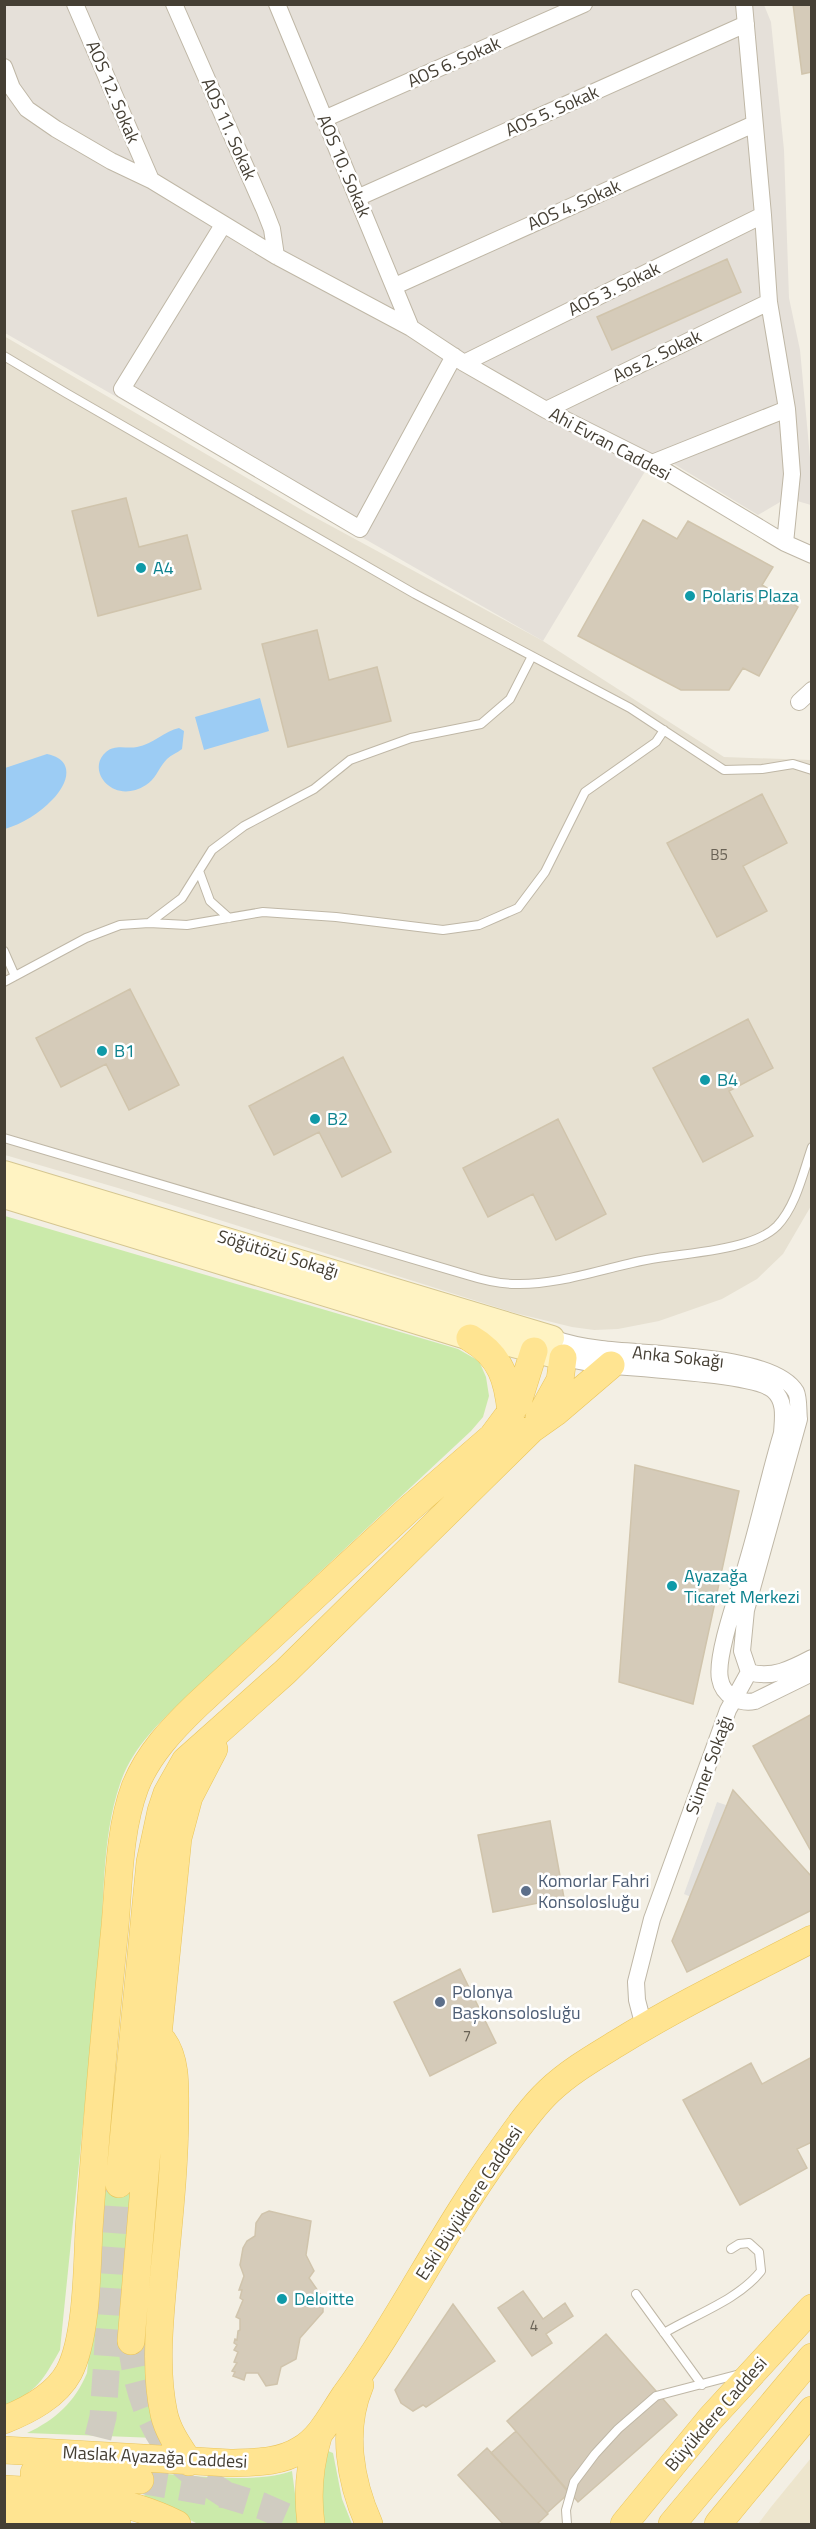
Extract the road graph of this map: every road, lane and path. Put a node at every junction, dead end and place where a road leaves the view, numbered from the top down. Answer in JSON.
{"nodes":[{"id":1,"x":75,"y":4,"type":"edge"},
{"id":2,"x":174,"y":4,"type":"edge"},
{"id":3,"x":277,"y":4,"type":"edge"},
{"id":4,"x":584,"y":4,"type":"edge"},
{"id":5,"x":744,"y":4,"type":"edge"},
{"id":6,"x":746,"y":24,"type":"junction"},
{"id":7,"x":4,"y":67,"type":"edge"},
{"id":8,"x":324,"y":119,"type":"junction"},
{"id":9,"x":754,"y":124,"type":"junction"},
{"id":10,"x":151,"y":180,"type":"junction"},
{"id":11,"x":357,"y":198,"type":"junction"},
{"id":12,"x":763,"y":214,"type":"junction"},
{"id":13,"x":224,"y":225,"type":"junction"},
{"id":14,"x":276,"y":256,"type":"junction"},
{"id":15,"x":395,"y":286,"type":"junction"},
{"id":16,"x":769,"y":302,"type":"junction"},
{"id":17,"x":411,"y":328,"type":"junction"},
{"id":18,"x":4,"y":356,"type":"edge"},
{"id":19,"x":459,"y":359,"type":"junction"},
{"id":20,"x":787,"y":409,"type":"junction"},
{"id":21,"x":546,"y":410,"type":"junction"},
{"id":22,"x":652,"y":463,"type":"junction"},
{"id":23,"x":785,"y":543,"type":"junction"},
{"id":24,"x":812,"y":555,"type":"edge"},
{"id":25,"x":532,"y":656,"type":"junction"},
{"id":26,"x":812,"y":690,"type":"edge"},
{"id":27,"x":799,"y":702,"type":"dead end"},
{"id":28,"x":664,"y":730,"type":"junction"},
{"id":29,"x":812,"y":770,"type":"edge"},
{"id":30,"x":200,"y":871,"type":"junction"},
{"id":31,"x":229,"y":918,"type":"junction"},
{"id":32,"x":149,"y":923,"type":"junction"},
{"id":33,"x":4,"y":951,"type":"edge"},
{"id":34,"x":15,"y":976,"type":"junction"},
{"id":35,"x":4,"y":982,"type":"edge"},
{"id":36,"x":4,"y":1138,"type":"edge"},
{"id":37,"x":812,"y":1147,"type":"edge"},
{"id":38,"x":4,"y":1173,"type":"edge"},
{"id":39,"x":4,"y":1196,"type":"edge"},
{"id":40,"x":470,"y":1338,"type":"junction"},
{"id":41,"x":550,"y":1349,"type":"junction"},
{"id":42,"x":611,"y":1365,"type":"junction"},
{"id":43,"x":781,"y":1400,"type":"joint"},
{"id":44,"x":521,"y":1422,"type":"junction"},
{"id":45,"x":812,"y":1658,"type":"edge"},
{"id":46,"x":749,"y":1672,"type":"junction"},
{"id":47,"x":812,"y":1673,"type":"edge"},
{"id":48,"x":734,"y":1699,"type":"junction"},
{"id":49,"x":236,"y":1718,"type":"junction"},
{"id":50,"x":812,"y":1940,"type":"edge"},
{"id":51,"x":644,"y":2027,"type":"junction"},
{"id":52,"x":158,"y":2034,"type":"junction"},
{"id":53,"x":119,"y":2184,"type":"tunnel mouth"},
{"id":54,"x":731,"y":2249,"type":"dead end"},
{"id":55,"x":636,"y":2294,"type":"dead end"},
{"id":56,"x":812,"y":2308,"type":"edge"},
{"id":57,"x":664,"y":2333,"type":"junction"},
{"id":58,"x":131,"y":2341,"type":"tunnel mouth"},
{"id":59,"x":812,"y":2357,"type":"edge"},
{"id":60,"x":368,"y":2365,"type":"junction"},
{"id":61,"x":752,"y":2371,"type":"junction"},
{"id":62,"x":702,"y":2385,"type":"junction"},
{"id":63,"x":812,"y":2410,"type":"edge"},
{"id":64,"x":4,"y":2420,"type":"edge"},
{"id":65,"x":318,"y":2437,"type":"junction"},
{"id":66,"x":4,"y":2450,"type":"edge"},
{"id":67,"x":189,"y":2462,"type":"junction"},
{"id":68,"x":4,"y":2472,"type":"edge"},
{"id":69,"x":140,"y":2480,"type":"tunnel mouth"},
{"id":70,"x":4,"y":2489,"type":"edge"},
{"id":71,"x":4,"y":2511,"type":"edge"},
{"id":72,"x":117,"y":2524,"type":"edge"},
{"id":73,"x":177,"y":2524,"type":"edge"},
{"id":74,"x":311,"y":2524,"type":"edge"},
{"id":75,"x":369,"y":2524,"type":"edge"},
{"id":76,"x":567,"y":2524,"type":"edge"},
{"id":77,"x":624,"y":2524,"type":"edge"},
{"id":78,"x":672,"y":2524,"type":"edge"},
{"id":79,"x":718,"y":2524,"type":"edge"}],
"edges":[{"from":1,"to":10,"type":"street","name":"AOS 12. Sokak"},
{"from":2,"to":14,"type":"street","name":"AOS 11. Sokak"},
{"from":3,"to":8,"type":"street","name":"AOS 10. Sokak"},
{"from":4,"to":8,"type":"street","name":"AOS 6. Sokak"},
{"from":5,"to":6,"type":"street"},
{"from":6,"to":9,"type":"street"},
{"from":6,"to":11,"type":"street","name":"AOS 5. Sokak"},
{"from":7,"to":10,"type":"street","name":"Ahi Evran Caddesi"},
{"from":8,"to":11,"type":"street","name":"AOS 10. Sokak"},
{"from":9,"to":12,"type":"street"},
{"from":9,"to":15,"type":"street","name":"AOS 4. Sokak"},
{"from":10,"to":13,"type":"street","name":"Ahi Evran Caddesi"},
{"from":11,"to":15,"type":"street","name":"AOS 10. Sokak"},
{"from":12,"to":16,"type":"street"},
{"from":12,"to":19,"type":"street","name":"AOS 3. Sokak"},
{"from":13,"to":14,"type":"street","name":"Ahi Evran Caddesi"},
{"from":13,"to":19,"type":"street"},
{"from":14,"to":17,"type":"street","name":"Ahi Evran Caddesi"},
{"from":15,"to":17,"type":"street","name":"AOS 10. Sokak"},
{"from":16,"to":20,"type":"street"},
{"from":16,"to":21,"type":"street","name":"Aos 2. Sokak"},
{"from":17,"to":19,"type":"street","name":"Ahi Evran Caddesi"},
{"from":18,"to":25,"type":"lane"},
{"from":19,"to":21,"type":"street","name":"Ahi Evran Caddesi"},
{"from":20,"to":22,"type":"street"},
{"from":20,"to":23,"type":"street"},
{"from":21,"to":22,"type":"street","name":"Ahi Evran Caddesi"},
{"from":22,"to":23,"type":"street","name":"Ahi Evran Caddesi"},
{"from":23,"to":24,"type":"street","name":"Ahi Evran Caddesi"},
{"from":25,"to":28,"type":"lane"},
{"from":25,"to":30,"type":"lane"},
{"from":26,"to":27,"type":"street"},
{"from":28,"to":29,"type":"lane"},
{"from":28,"to":31,"type":"lane"},
{"from":30,"to":31,"type":"lane"},
{"from":30,"to":32,"type":"lane"},
{"from":31,"to":32,"type":"lane"},
{"from":32,"to":34,"type":"lane"},
{"from":33,"to":34,"type":"lane"},
{"from":34,"to":35,"type":"lane"},
{"from":36,"to":37,"type":"lane"},
{"from":38,"to":41,"type":"street","name":"Söğütözü Sokağı"},
{"from":39,"to":40,"type":"street","name":"Söğütözü Sokağı"},
{"from":40,"to":41,"type":"street","name":"Söğütözü Sokağı"},
{"from":40,"to":44,"type":"main road"},
{"from":41,"to":42,"type":"street","name":"Anka Sokağı"},
{"from":41,"to":44,"type":"main road"},
{"from":41,"to":46,"type":"street","name":"Anka Sokağı"},
{"from":42,"to":43,"type":"street","name":"Anka Sokağı"},
{"from":42,"to":44,"type":"main road"},
{"from":43,"to":48,"type":"street","name":"Sümer Sokağı"},
{"from":44,"to":49,"type":"main road"},
{"from":44,"to":64,"type":"main road"},
{"from":45,"to":46,"type":"street"},
{"from":46,"to":48,"type":"street"},
{"from":47,"to":48,"type":"street"},
{"from":48,"to":51,"type":"street","name":"Sümer Sokağı"},
{"from":49,"to":52,"type":"main road"},
{"from":49,"to":53,"type":"main road"},
{"from":50,"to":51,"type":"main road","name":"Eski Büyükdere Caddesi"},
{"from":51,"to":60,"type":"main road","name":"Eski Büyükdere Caddesi"},
{"from":52,"to":58,"type":"main road"},
{"from":52,"to":67,"type":"main road"},
{"from":54,"to":57,"type":"lane"},
{"from":55,"to":57,"type":"lane"},
{"from":56,"to":61,"type":"main road","name":"Büyükdere Caddesi"},
{"from":57,"to":62,"type":"lane"},
{"from":59,"to":78,"type":"main road","name":"Büyükdere Caddesi"},
{"from":60,"to":65,"type":"main road","name":"Maslak Ayazağa Caddesi"},
{"from":60,"to":75,"type":"main road"},
{"from":61,"to":62,"type":"lane"},
{"from":61,"to":77,"type":"main road","name":"Büyükdere Caddesi"},
{"from":62,"to":76,"type":"lane"},
{"from":63,"to":79,"type":"main road"},
{"from":65,"to":67,"type":"main road","name":"Maslak Ayazağa Caddesi"},
{"from":65,"to":74,"type":"main road"},
{"from":66,"to":67,"type":"main road","name":"Maslak Ayazağa Caddesi"},
{"from":68,"to":69,"type":"main road"},
{"from":70,"to":73,"type":"main road"},
{"from":71,"to":72,"type":"main road"}]}
